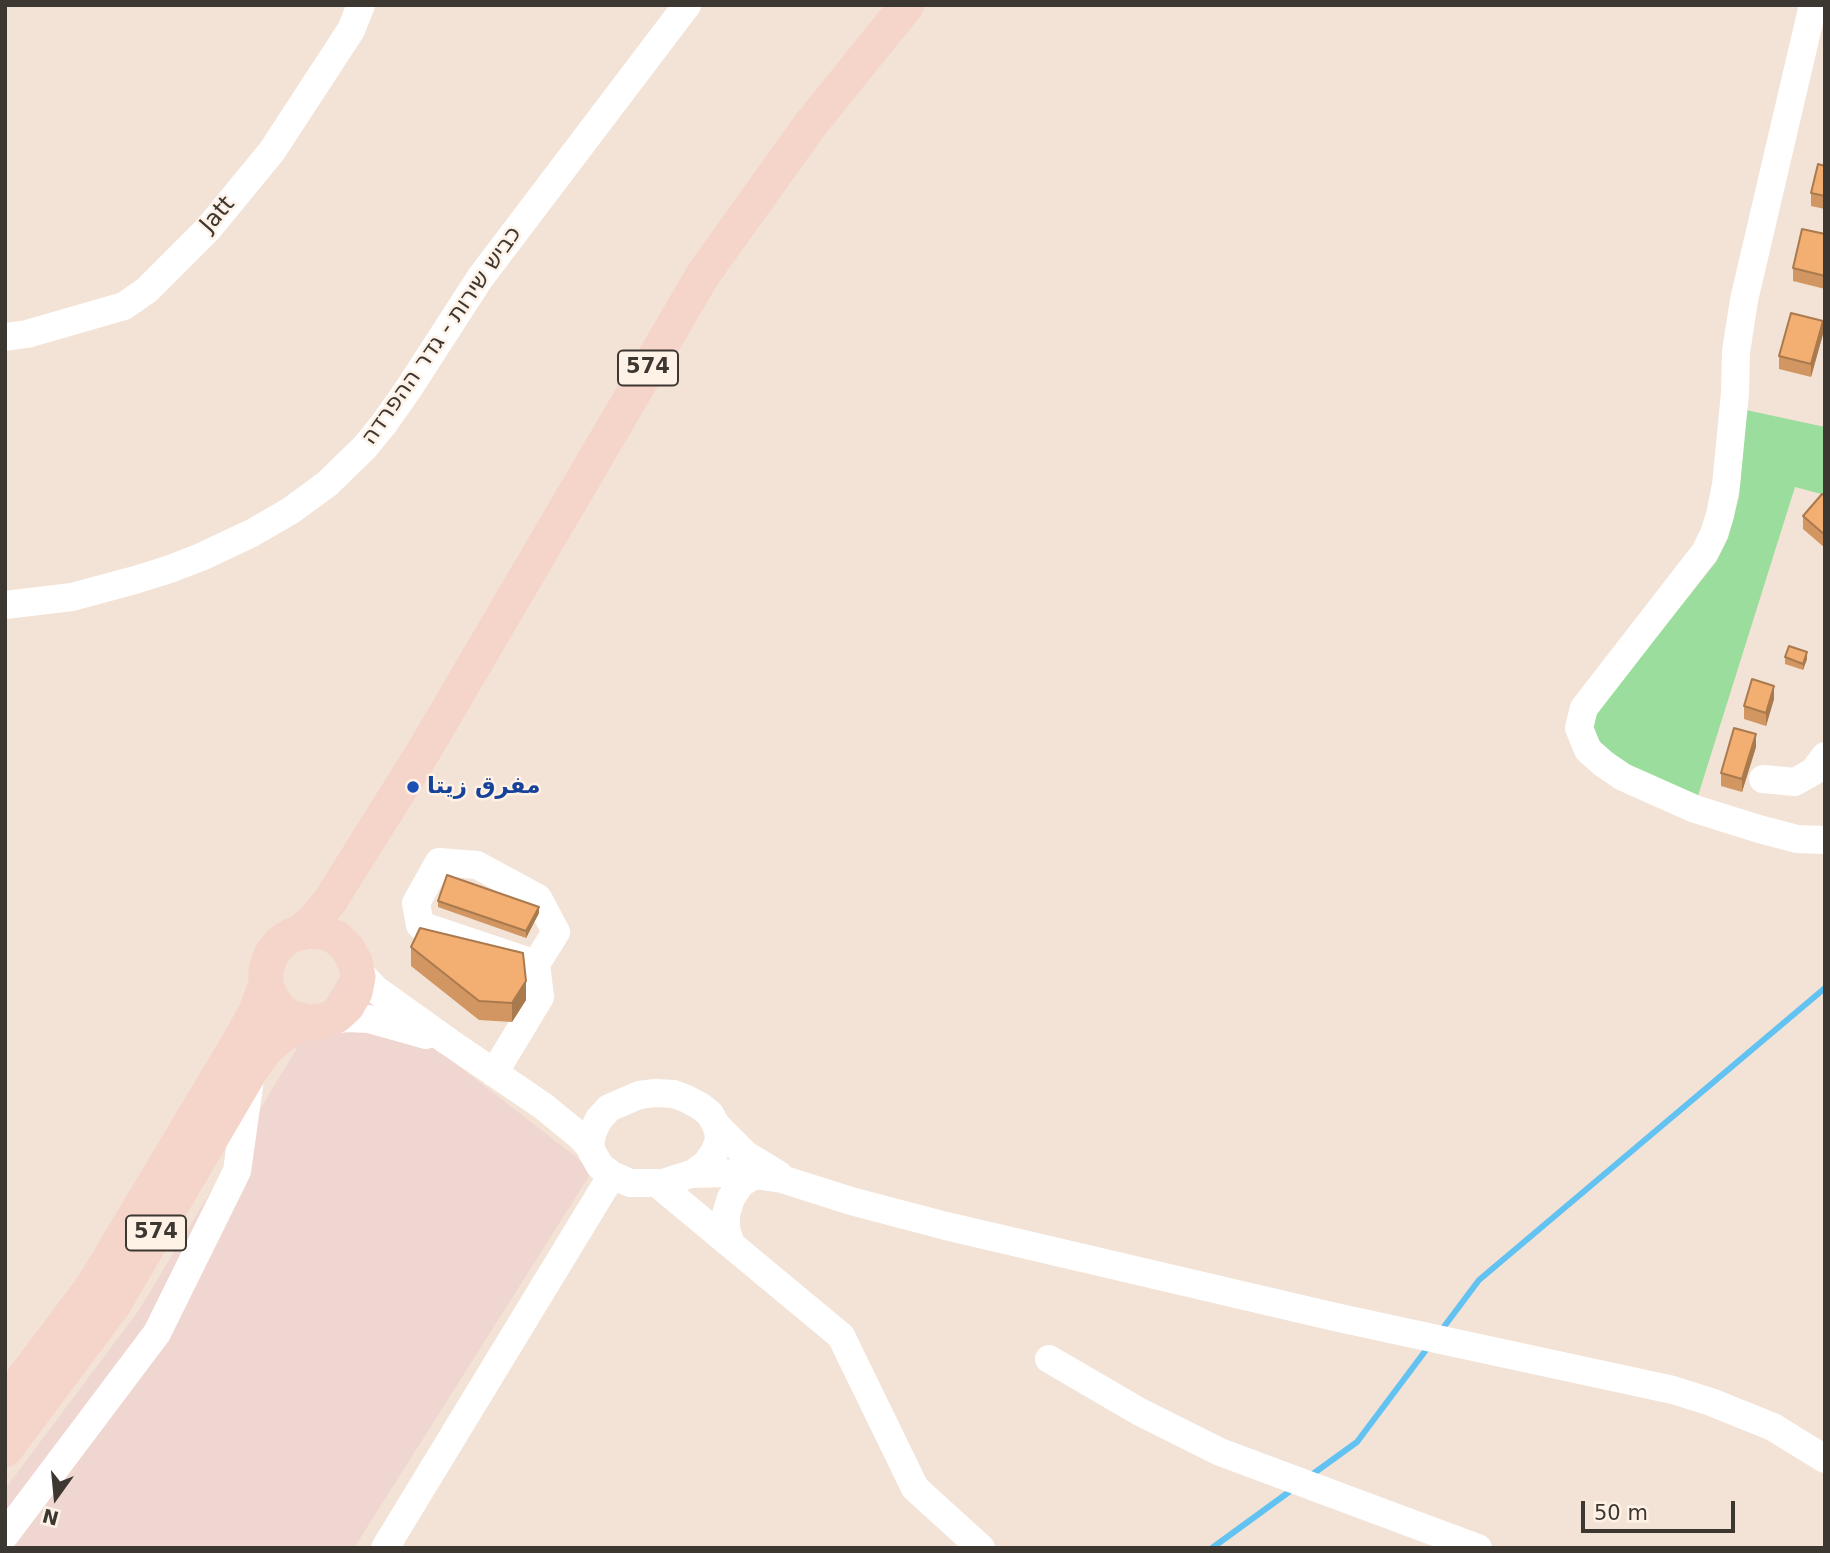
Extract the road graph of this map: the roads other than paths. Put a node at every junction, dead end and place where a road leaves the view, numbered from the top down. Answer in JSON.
{"nodes":[{"id":1,"x":361,"y":5,"type":"edge"},
{"id":2,"x":687,"y":5,"type":"edge"},
{"id":3,"x":907,"y":5,"type":"edge"},
{"id":4,"x":1813,"y":5,"type":"edge"},
{"id":5,"x":5,"y":337,"type":"edge"},
{"id":6,"x":5,"y":605,"type":"edge"},
{"id":7,"x":422,"y":754,"type":"junction"},
{"id":8,"x":1825,"y":756,"type":"edge"},
{"id":9,"x":1763,"y":779,"type":"dead end"},
{"id":10,"x":1825,"y":840,"type":"edge"},
{"id":11,"x":300,"y":933,"type":"junction"},
{"id":12,"x":354,"y":961,"type":"junction"},
{"id":13,"x":536,"y":964,"type":"junction"},
{"id":14,"x":266,"y":984,"type":"junction"},
{"id":15,"x":314,"y":1022,"type":"junction"},
{"id":16,"x":449,"y":1042,"type":"junction"},
{"id":17,"x":251,"y":1070,"type":"junction"},
{"id":18,"x":495,"y":1073,"type":"junction"},
{"id":19,"x":542,"y":1106,"type":"junction"},
{"id":20,"x":609,"y":1108,"type":"junction"},
{"id":21,"x":716,"y":1125,"type":"junction"},
{"id":22,"x":591,"y":1148,"type":"junction"},
{"id":23,"x":692,"y":1174,"type":"junction"},
{"id":24,"x":612,"y":1175,"type":"junction"},
{"id":25,"x":755,"y":1175,"type":"junction"},
{"id":26,"x":790,"y":1182,"type":"junction"},
{"id":27,"x":658,"y":1184,"type":"junction"},
{"id":28,"x":731,"y":1244,"type":"junction"},
{"id":29,"x":1049,"y":1359,"type":"dead end"},
{"id":30,"x":5,"y":1403,"type":"edge"},
{"id":31,"x":5,"y":1450,"type":"edge"},
{"id":32,"x":1825,"y":1458,"type":"edge"},
{"id":33,"x":5,"y":1535,"type":"edge"},
{"id":34,"x":385,"y":1548,"type":"edge"},
{"id":35,"x":981,"y":1548,"type":"edge"},
{"id":36,"x":1478,"y":1548,"type":"edge"}],
"edges":[{"from":1,"to":5,"type":"street","name":"Jatt"},
{"from":2,"to":6,"type":"street","name":"כביש שירות - גדר ההפרדה"},
{"from":3,"to":7,"type":"main road","number":"574"},
{"from":4,"to":10,"type":"street"},
{"from":7,"to":11,"type":"main road","number":"574"},
{"from":7,"to":12,"type":"main road","number":"574"},
{"from":8,"to":9,"type":"street"},
{"from":11,"to":12,"type":"main road"},
{"from":11,"to":14,"type":"main road","number":"574"},
{"from":12,"to":15,"type":"main road","number":"574"},
{"from":12,"to":16,"type":"street"},
{"from":13,"to":13,"type":"street"},
{"from":13,"to":18,"type":"street"},
{"from":14,"to":15,"type":"main road"},
{"from":14,"to":30,"type":"main road","number":"574"},
{"from":15,"to":16,"type":"street"},
{"from":15,"to":17,"type":"main road","number":"574"},
{"from":16,"to":18,"type":"street"},
{"from":17,"to":31,"type":"main road","number":"574"},
{"from":17,"to":33,"type":"street"},
{"from":18,"to":19,"type":"street"},
{"from":19,"to":20,"type":"street"},
{"from":19,"to":22,"type":"street"},
{"from":20,"to":21,"type":"street"},
{"from":20,"to":22,"type":"street"},
{"from":21,"to":23,"type":"street"},
{"from":21,"to":26,"type":"street"},
{"from":22,"to":24,"type":"street"},
{"from":23,"to":25,"type":"street"},
{"from":23,"to":27,"type":"street"},
{"from":24,"to":27,"type":"street"},
{"from":24,"to":34,"type":"street"},
{"from":25,"to":26,"type":"street"},
{"from":25,"to":28,"type":"street"},
{"from":26,"to":32,"type":"street"},
{"from":27,"to":28,"type":"street"},
{"from":28,"to":35,"type":"street"},
{"from":29,"to":36,"type":"street"}]}
